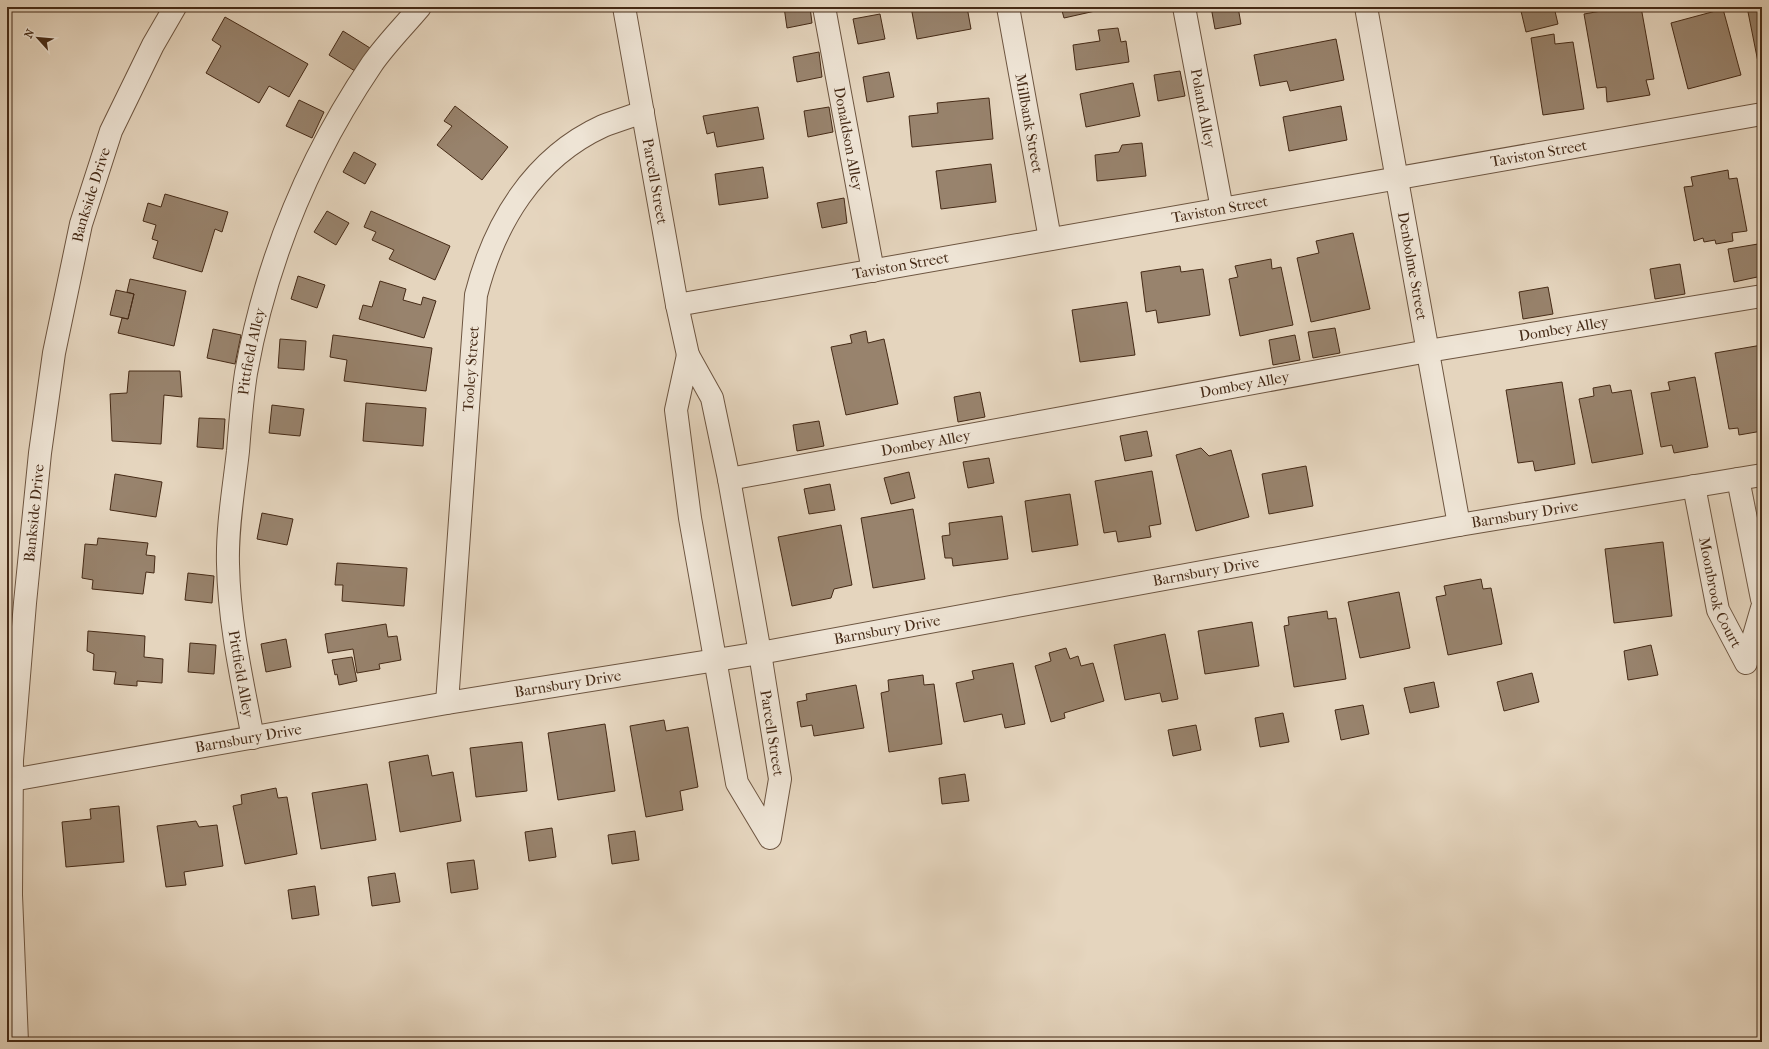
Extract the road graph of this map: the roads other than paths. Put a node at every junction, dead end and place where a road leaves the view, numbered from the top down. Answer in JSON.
{"nodes":[{"id":1,"x":175,"y":7,"type":"edge"},
{"id":2,"x":420,"y":7,"type":"edge"},
{"id":3,"x":624,"y":7,"type":"edge"},
{"id":4,"x":824,"y":7,"type":"edge"},
{"id":5,"x":1008,"y":7,"type":"edge"},
{"id":6,"x":1184,"y":7,"type":"edge"},
{"id":7,"x":1367,"y":7,"type":"edge"},
{"id":8,"x":643,"y":112,"type":"junction"},
{"id":9,"x":1762,"y":114,"type":"edge"},
{"id":10,"x":1397,"y":179,"type":"junction"},
{"id":11,"x":1222,"y":209,"type":"junction"},
{"id":12,"x":1050,"y":239,"type":"junction"},
{"id":13,"x":873,"y":271,"type":"junction"},
{"id":14,"x":1762,"y":296,"type":"edge"},
{"id":15,"x":676,"y":305,"type":"junction"},
{"id":16,"x":1428,"y":352,"type":"junction"},
{"id":17,"x":688,"y":355,"type":"junction"},
{"id":18,"x":1762,"y":475,"type":"edge"},
{"id":19,"x":729,"y":479,"type":"junction"},
{"id":20,"x":1738,"y":479,"type":"junction"},
{"id":21,"x":1694,"y":486,"type":"junction"},
{"id":22,"x":1460,"y":525,"type":"junction"},
{"id":23,"x":1762,"y":599,"type":"edge"},
{"id":24,"x":1762,"y":608,"type":"edge"},
{"id":25,"x":760,"y":653,"type":"junction"},
{"id":26,"x":715,"y":660,"type":"junction"},
{"id":27,"x":447,"y":704,"type":"junction"},
{"id":28,"x":253,"y":738,"type":"junction"},
{"id":29,"x":12,"y":780,"type":"junction"},
{"id":30,"x":17,"y":1042,"type":"edge"}],
"edges":[{"from":1,"to":29,"type":"street","name":"Bankside Drive"},
{"from":2,"to":28,"type":"street","name":"Pittfield Alley"},
{"from":3,"to":8,"type":"street","name":"Parcell Street"},
{"from":4,"to":13,"type":"street","name":"Donaldson Alley"},
{"from":5,"to":12,"type":"street","name":"Millbank Street"},
{"from":6,"to":11,"type":"street","name":"Poland Alley"},
{"from":7,"to":10,"type":"street","name":"Denbolme Street"},
{"from":8,"to":15,"type":"street","name":"Parcell Street"},
{"from":8,"to":27,"type":"street","name":"Tooley Street"},
{"from":9,"to":10,"type":"street","name":"Taviston Street"},
{"from":10,"to":11,"type":"street","name":"Taviston Street"},
{"from":10,"to":16,"type":"street","name":"Denbolme Street"},
{"from":11,"to":12,"type":"street","name":"Taviston Street"},
{"from":12,"to":13,"type":"street","name":"Taviston Street"},
{"from":13,"to":15,"type":"street","name":"Taviston Street"},
{"from":14,"to":16,"type":"street","name":"Dombey Alley"},
{"from":15,"to":17,"type":"street","name":"Parcell Street"},
{"from":16,"to":19,"type":"street","name":"Dombey Alley"},
{"from":16,"to":22,"type":"street","name":"Denbolme Street"},
{"from":17,"to":19,"type":"street","name":"Parcell Street"},
{"from":17,"to":26,"type":"street","name":"Parcell Street"},
{"from":18,"to":20,"type":"street","name":"Barnsbury Drive"},
{"from":19,"to":25,"type":"street","name":"Parcell Street"},
{"from":20,"to":21,"type":"street","name":"Barnsbury Drive"},
{"from":20,"to":23,"type":"street"},
{"from":21,"to":22,"type":"street","name":"Barnsbury Drive"},
{"from":21,"to":24,"type":"street","name":"Moonbrook Court"},
{"from":22,"to":25,"type":"street","name":"Barnsbury Drive"},
{"from":25,"to":26,"type":"street","name":"Barnsbury Drive"},
{"from":25,"to":26,"type":"street","name":"Parcell Street"},
{"from":26,"to":27,"type":"street","name":"Barnsbury Drive"},
{"from":27,"to":28,"type":"street","name":"Barnsbury Drive"},
{"from":28,"to":29,"type":"street","name":"Barnsbury Drive"},
{"from":29,"to":30,"type":"street","name":"Bankside Drive"}]}
